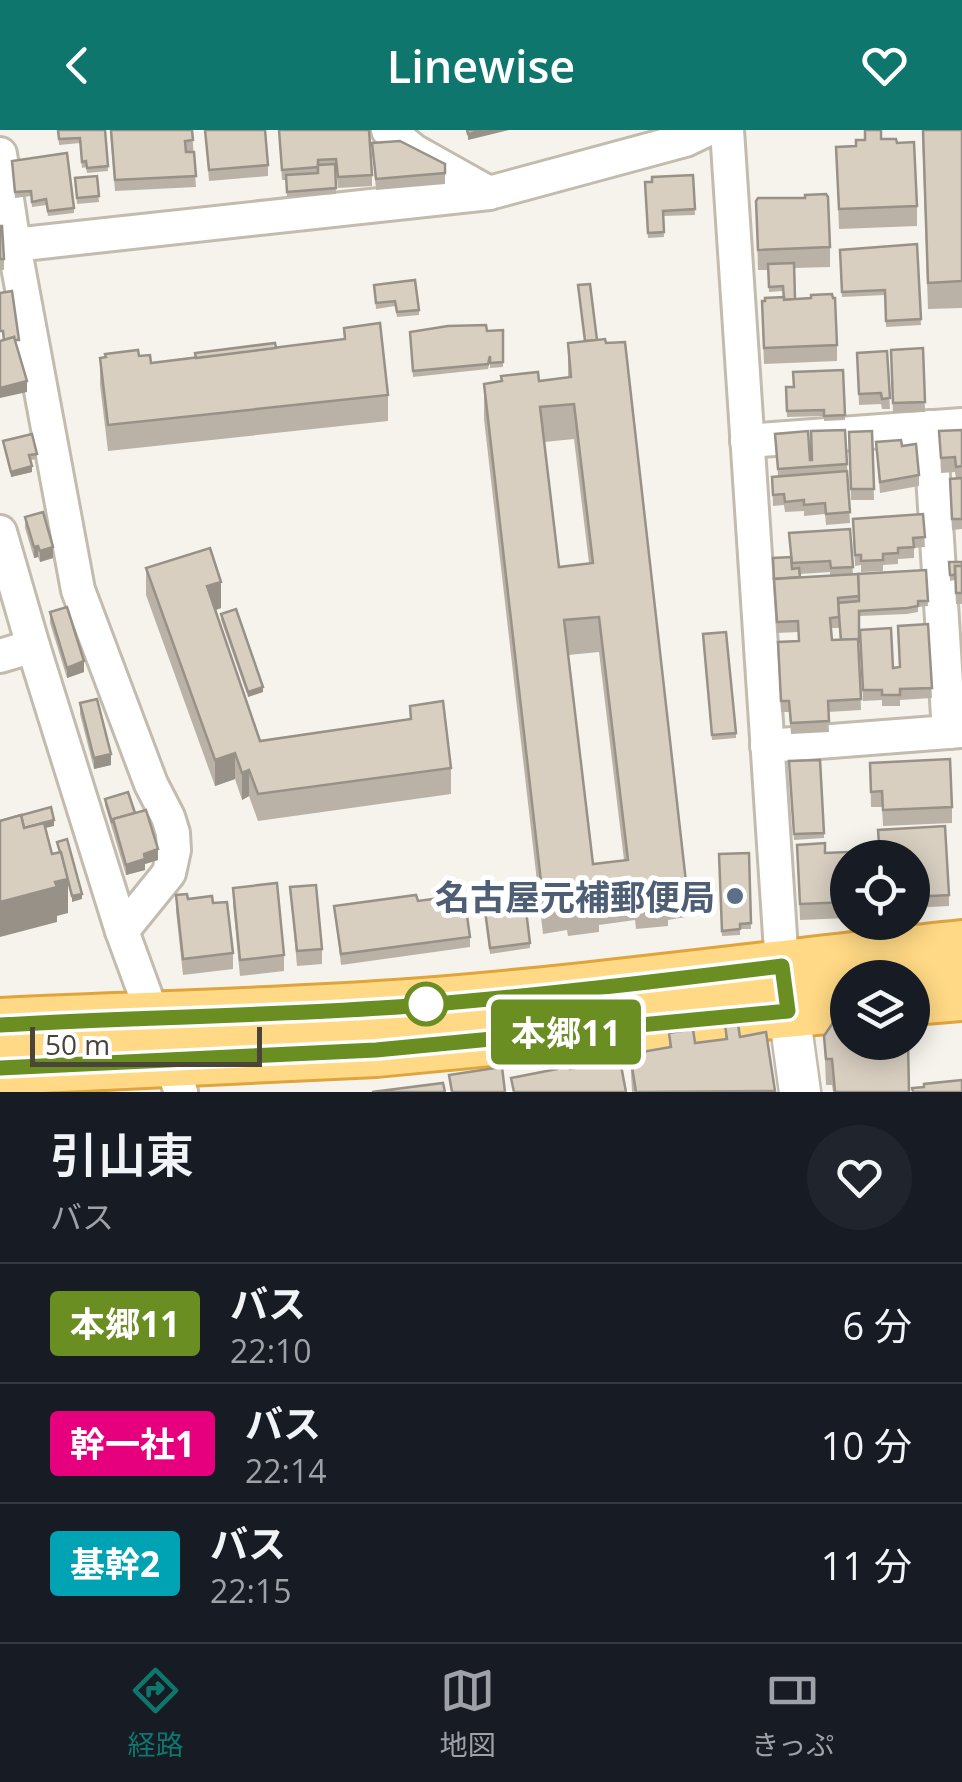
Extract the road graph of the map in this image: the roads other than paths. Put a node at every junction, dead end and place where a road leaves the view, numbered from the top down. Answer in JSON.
{"nodes":[{"id":1,"x":388,"y":130,"type":"edge"},
{"id":2,"x":706,"y":130,"type":"edge"},
{"id":3,"x":727,"y":130,"type":"edge"},
{"id":4,"x":0,"y":154,"type":"edge"},
{"id":5,"x":489,"y":193,"type":"junction"},
{"id":6,"x":14,"y":244,"type":"junction"},
{"id":7,"x":946,"y":426,"type":"edge"},
{"id":8,"x":747,"y":441,"type":"junction"},
{"id":9,"x":0,"y":532,"type":"edge"},
{"id":10,"x":33,"y":646,"type":"junction"},
{"id":11,"x":0,"y":656,"type":"edge"},
{"id":12,"x":956,"y":732,"type":"edge"},
{"id":13,"x":768,"y":746,"type":"junction"},
{"id":14,"x":122,"y":931,"type":"junction"},
{"id":15,"x":962,"y":946,"type":"edge"},
{"id":16,"x":785,"y":988,"type":"junction"},
{"id":17,"x":962,"y":994,"type":"edge"},
{"id":18,"x":930,"y":997,"type":"edge"},
{"id":19,"x":830,"y":1000,"type":"edge"},
{"id":20,"x":0,"y":1025,"type":"edge"},
{"id":21,"x":168,"y":1056,"type":"edge"},
{"id":22,"x":0,"y":1068,"type":"edge"},
{"id":23,"x":800,"y":1092,"type":"edge"}],
"edges":[{"from":1,"to":5,"type":"street"},
{"from":2,"to":5,"type":"street"},
{"from":3,"to":8,"type":"street"},
{"from":4,"to":6,"type":"street"},
{"from":5,"to":6,"type":"street"},
{"from":6,"to":14,"type":"street"},
{"from":7,"to":8,"type":"street"},
{"from":7,"to":12,"type":"street"},
{"from":8,"to":13,"type":"street"},
{"from":9,"to":10,"type":"street"},
{"from":10,"to":11,"type":"street"},
{"from":10,"to":14,"type":"street"},
{"from":12,"to":13,"type":"street"},
{"from":13,"to":16,"type":"street"},
{"from":14,"to":21,"type":"street"},
{"from":15,"to":16,"type":"highway"},
{"from":16,"to":19,"type":"highway"},
{"from":16,"to":21,"type":"highway"},
{"from":16,"to":23,"type":"street"},
{"from":17,"to":18,"type":"highway"},
{"from":20,"to":21,"type":"highway"},
{"from":21,"to":22,"type":"highway"}]}
